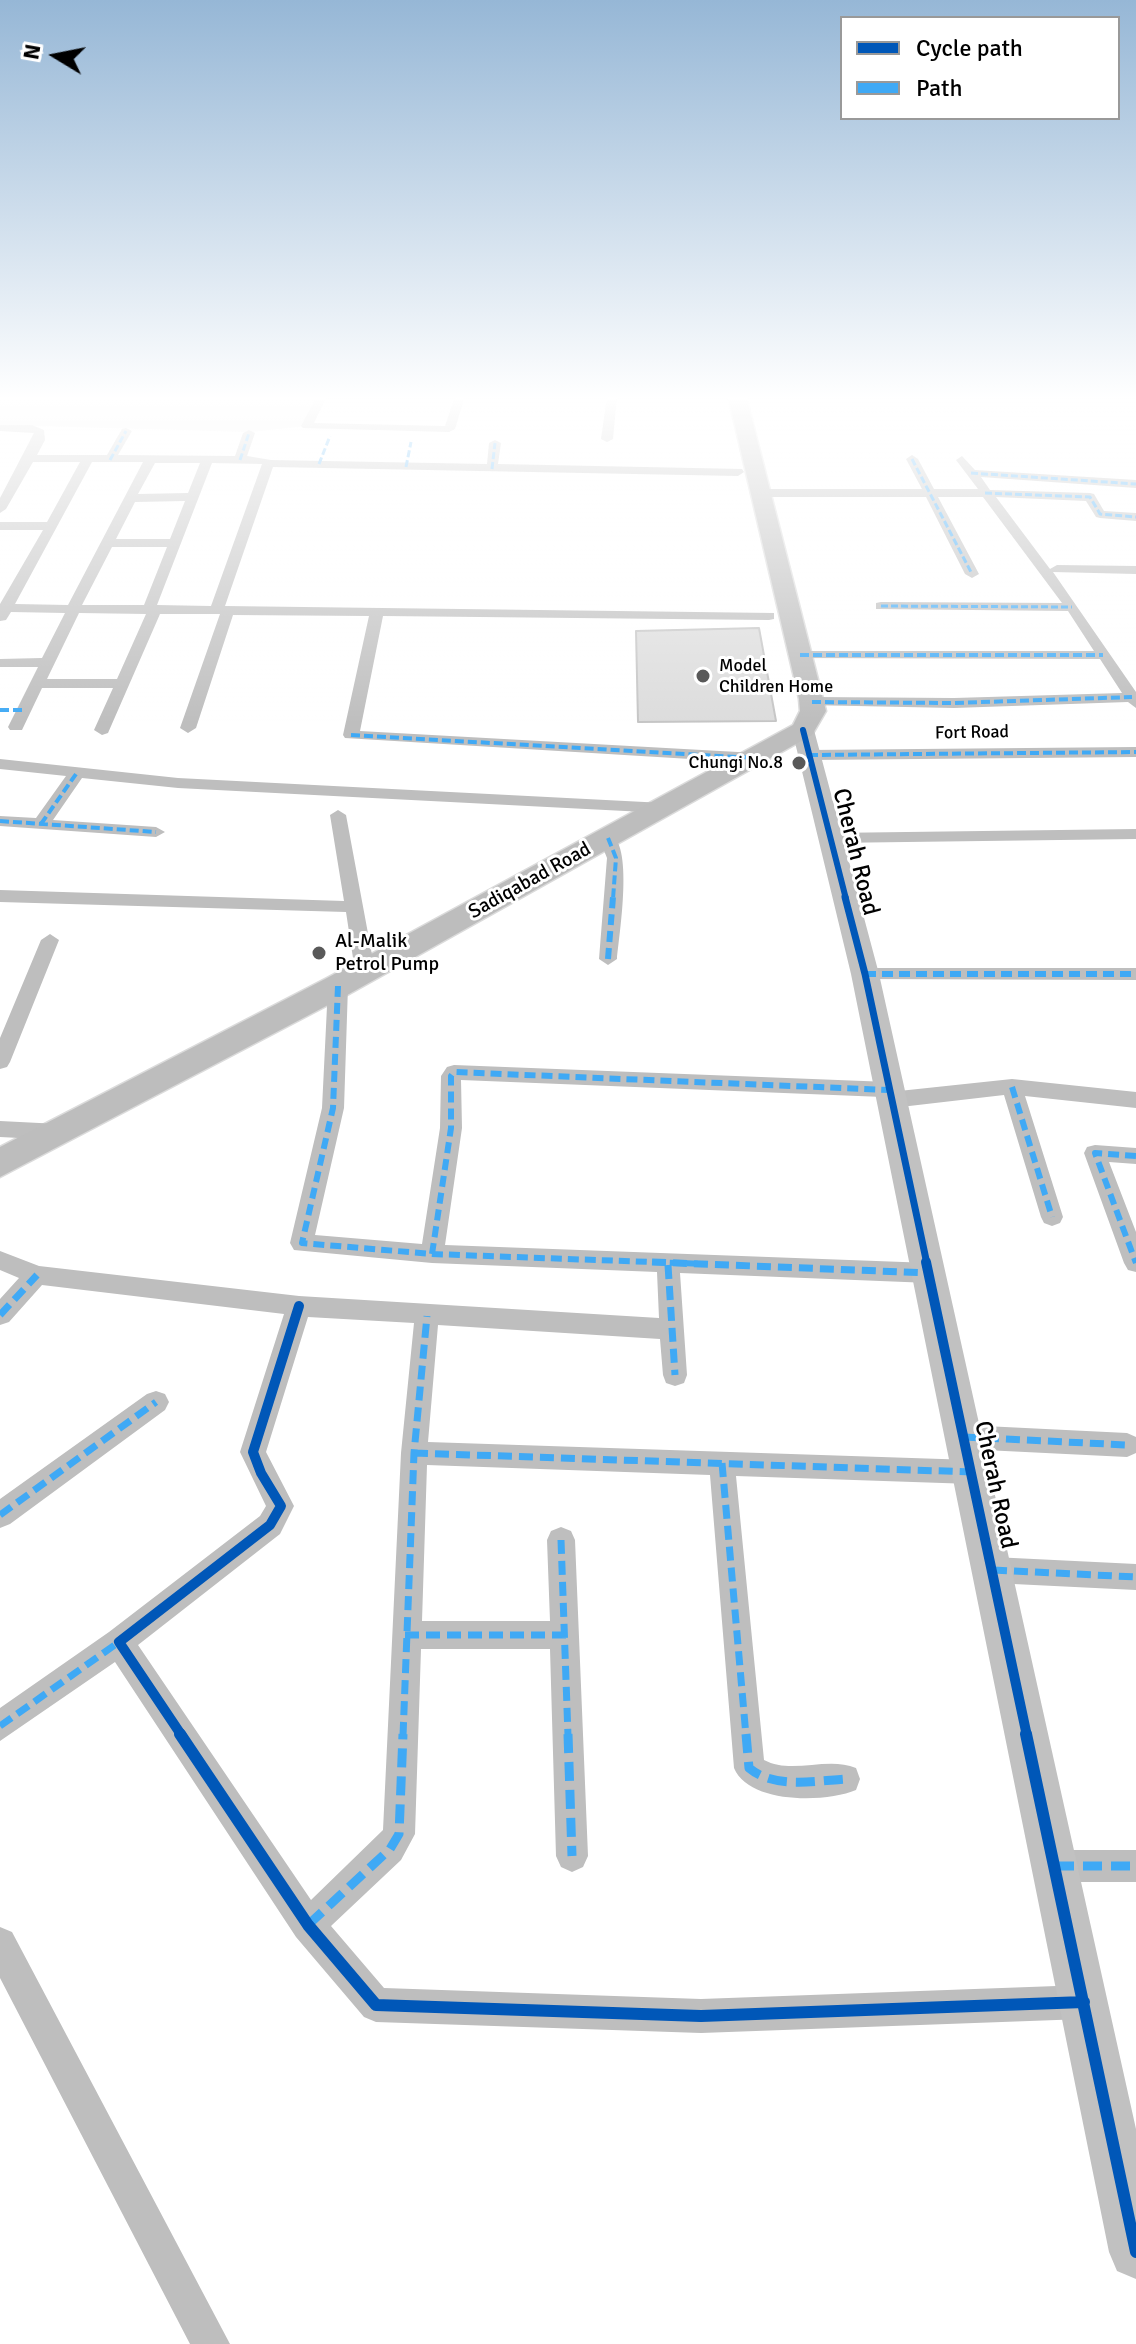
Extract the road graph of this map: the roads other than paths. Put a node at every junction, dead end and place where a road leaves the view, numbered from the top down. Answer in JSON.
{"nodes":[{"id":1,"x":62,"y":505,"type":"edge"},
{"id":2,"x":126,"y":505,"type":"edge"},
{"id":3,"x":190,"y":505,"type":"edge"},
{"id":4,"x":255,"y":505,"type":"edge"},
{"id":5,"x":757,"y":505,"type":"edge"},
{"id":6,"x":757,"y":505,"type":"edge"},
{"id":7,"x":936,"y":505,"type":"edge"},
{"id":8,"x":994,"y":505,"type":"edge"},
{"id":9,"x":1095,"y":505,"type":"edge"},
{"id":10,"x":1136,"y":517,"type":"edge"},
{"id":11,"x":0,"y":526,"type":"edge"},
{"id":12,"x":50,"y":526,"type":"junction"},
{"id":13,"x":107,"y":543,"type":"junction"},
{"id":14,"x":175,"y":543,"type":"junction"},
{"id":15,"x":1057,"y":569,"type":"dead end"},
{"id":16,"x":1136,"y":570,"type":"edge"},
{"id":17,"x":972,"y":574,"type":"dead end"},
{"id":18,"x":881,"y":606,"type":"dead end"},
{"id":19,"x":1072,"y":607,"type":"junction"},
{"id":20,"x":74,"y":608,"type":"junction"},
{"id":21,"x":152,"y":609,"type":"junction"},
{"id":22,"x":222,"y":610,"type":"junction"},
{"id":23,"x":2,"y":612,"type":"edge"},
{"id":24,"x":377,"y":612,"type":"junction"},
{"id":25,"x":780,"y":616,"type":"junction"},
{"id":26,"x":1103,"y":655,"type":"junction"},
{"id":27,"x":790,"y":656,"type":"junction"},
{"id":28,"x":48,"y":662,"type":"junction"},
{"id":29,"x":0,"y":663,"type":"edge"},
{"id":30,"x":122,"y":683,"type":"junction"},
{"id":31,"x":39,"y":684,"type":"junction"},
{"id":32,"x":1134,"y":700,"type":"edge"},
{"id":33,"x":0,"y":710,"type":"edge"},
{"id":34,"x":25,"y":710,"type":"junction"},
{"id":35,"x":803,"y":725,"type":"junction"},
{"id":36,"x":16,"y":727,"type":"dead end"},
{"id":37,"x":188,"y":728,"type":"dead end"},
{"id":38,"x":102,"y":730,"type":"dead end"},
{"id":39,"x":1136,"y":752,"type":"edge"},
{"id":40,"x":756,"y":758,"type":"junction"},
{"id":41,"x":0,"y":764,"type":"edge"},
{"id":42,"x":76,"y":774,"type":"junction"},
{"id":43,"x":664,"y":808,"type":"junction"},
{"id":44,"x":338,"y":815,"type":"dead end"},
{"id":45,"x":0,"y":821,"type":"edge"},
{"id":46,"x":41,"y":824,"type":"junction"},
{"id":47,"x":156,"y":832,"type":"dead end"},
{"id":48,"x":1136,"y":834,"type":"edge"},
{"id":49,"x":608,"y":838,"type":"junction"},
{"id":50,"x":830,"y":838,"type":"junction"},
{"id":51,"x":0,"y":896,"type":"edge"},
{"id":52,"x":354,"y":907,"type":"junction"},
{"id":53,"x":50,"y":940,"type":"dead end"},
{"id":54,"x":608,"y":959,"type":"dead end"},
{"id":55,"x":365,"y":971,"type":"junction"},
{"id":56,"x":865,"y":974,"type":"junction"},
{"id":57,"x":1136,"y":974,"type":"edge"},
{"id":58,"x":338,"y":986,"type":"junction"},
{"id":59,"x":0,"y":1062,"type":"edge"},
{"id":60,"x":1012,"y":1087,"type":"junction"},
{"id":61,"x":890,"y":1095,"type":"junction"},
{"id":62,"x":1136,"y":1100,"type":"edge"},
{"id":63,"x":0,"y":1129,"type":"edge"},
{"id":64,"x":59,"y":1132,"type":"junction"},
{"id":65,"x":1136,"y":1156,"type":"edge"},
{"id":66,"x":0,"y":1163,"type":"edge"},
{"id":67,"x":1052,"y":1217,"type":"dead end"},
{"id":68,"x":432,"y":1254,"type":"junction"},
{"id":69,"x":0,"y":1260,"type":"edge"},
{"id":70,"x":1136,"y":1263,"type":"edge"},
{"id":71,"x":668,"y":1265,"type":"junction"},
{"id":72,"x":930,"y":1273,"type":"junction"},
{"id":73,"x":37,"y":1275,"type":"junction"},
{"id":74,"x":299,"y":1306,"type":"junction"},
{"id":75,"x":0,"y":1315,"type":"edge"},
{"id":76,"x":427,"y":1316,"type":"junction"},
{"id":77,"x":672,"y":1329,"type":"junction"},
{"id":78,"x":675,"y":1375,"type":"dead end"},
{"id":79,"x":156,"y":1402,"type":"dead end"},
{"id":80,"x":1127,"y":1445,"type":"dead end"},
{"id":81,"x":414,"y":1453,"type":"junction"},
{"id":82,"x":968,"y":1455,"type":"junction"},
{"id":83,"x":722,"y":1463,"type":"junction"},
{"id":84,"x":0,"y":1515,"type":"edge"},
{"id":85,"x":561,"y":1540,"type":"dead end"},
{"id":86,"x":993,"y":1570,"type":"junction"},
{"id":87,"x":1136,"y":1577,"type":"edge"},
{"id":88,"x":405,"y":1635,"type":"junction"},
{"id":89,"x":566,"y":1635,"type":"junction"},
{"id":90,"x":119,"y":1642,"type":"junction"},
{"id":91,"x":0,"y":1726,"type":"edge"},
{"id":92,"x":845,"y":1779,"type":"dead end"},
{"id":93,"x":572,"y":1856,"type":"dead end"},
{"id":94,"x":1055,"y":1866,"type":"junction"},
{"id":95,"x":1136,"y":1866,"type":"edge"},
{"id":96,"x":308,"y":1925,"type":"junction"},
{"id":97,"x":0,"y":1944,"type":"edge"},
{"id":98,"x":1084,"y":2002,"type":"junction"},
{"id":99,"x":1136,"y":2252,"type":"edge"},
{"id":100,"x":211,"y":2344,"type":"edge"}],
"edges":[{"from":1,"to":12,"type":"street"},
{"from":2,"to":13,"type":"street"},
{"from":3,"to":14,"type":"street"},
{"from":4,"to":22,"type":"street"},
{"from":5,"to":25,"type":"main road"},
{"from":6,"to":25,"type":"main road"},
{"from":7,"to":17,"type":"street"},
{"from":8,"to":19,"type":"street"},
{"from":9,"to":10,"type":"street"},
{"from":11,"to":12,"type":"street"},
{"from":12,"to":23,"type":"street"},
{"from":13,"to":14,"type":"street"},
{"from":13,"to":20,"type":"street"},
{"from":14,"to":21,"type":"street"},
{"from":15,"to":16,"type":"street"},
{"from":18,"to":19,"type":"street"},
{"from":19,"to":26,"type":"street"},
{"from":20,"to":21,"type":"street"},
{"from":20,"to":23,"type":"street"},
{"from":20,"to":28,"type":"street"},
{"from":21,"to":22,"type":"street"},
{"from":21,"to":30,"type":"street"},
{"from":22,"to":24,"type":"street"},
{"from":22,"to":37,"type":"street"},
{"from":24,"to":25,"type":"street"},
{"from":24,"to":40,"type":"street"},
{"from":25,"to":27,"type":"main road"},
{"from":26,"to":27,"type":"street"},
{"from":26,"to":32,"type":"street"},
{"from":27,"to":35,"type":"main road"},
{"from":28,"to":29,"type":"street"},
{"from":28,"to":31,"type":"street"},
{"from":30,"to":31,"type":"street"},
{"from":30,"to":38,"type":"street"},
{"from":31,"to":34,"type":"street"},
{"from":32,"to":35,"type":"street"},
{"from":33,"to":34,"type":"street"},
{"from":34,"to":36,"type":"street"},
{"from":35,"to":39,"type":"street","name":"Fort Road"},
{"from":35,"to":40,"type":"main road","name":"Sadiqabad Road"},
{"from":35,"to":50,"type":"street","name":"Cherah Road"},
{"from":40,"to":43,"type":"main road","name":"Sadiqabad Road"},
{"from":41,"to":42,"type":"street"},
{"from":42,"to":43,"type":"street"},
{"from":42,"to":46,"type":"street"},
{"from":43,"to":49,"type":"main road","name":"Sadiqabad Road"},
{"from":44,"to":52,"type":"street"},
{"from":45,"to":46,"type":"street"},
{"from":46,"to":47,"type":"street"},
{"from":48,"to":50,"type":"street"},
{"from":49,"to":54,"type":"street"},
{"from":49,"to":55,"type":"main road","name":"Sadiqabad Road"},
{"from":50,"to":56,"type":"street","name":"Cherah Road"},
{"from":51,"to":52,"type":"street"},
{"from":52,"to":55,"type":"street"},
{"from":53,"to":59,"type":"street"},
{"from":55,"to":58,"type":"main road","name":"Sadiqabad Road"},
{"from":56,"to":57,"type":"street"},
{"from":56,"to":61,"type":"street","name":"Cherah Road"},
{"from":58,"to":64,"type":"main road","name":"Sadiqabad Road"},
{"from":58,"to":68,"type":"street"},
{"from":60,"to":61,"type":"street"},
{"from":60,"to":62,"type":"street"},
{"from":60,"to":67,"type":"street"},
{"from":61,"to":68,"type":"street"},
{"from":61,"to":72,"type":"street","name":"Cherah Road"},
{"from":63,"to":64,"type":"street"},
{"from":64,"to":66,"type":"main road","name":"Sadiqabad Road"},
{"from":65,"to":70,"type":"street"},
{"from":68,"to":71,"type":"street"},
{"from":69,"to":73,"type":"street"},
{"from":71,"to":72,"type":"street"},
{"from":71,"to":77,"type":"street"},
{"from":72,"to":82,"type":"street","name":"Cherah Road"},
{"from":73,"to":74,"type":"street"},
{"from":73,"to":75,"type":"street"},
{"from":74,"to":76,"type":"street"},
{"from":74,"to":90,"type":"street"},
{"from":76,"to":77,"type":"street"},
{"from":76,"to":81,"type":"street"},
{"from":77,"to":78,"type":"street"},
{"from":79,"to":84,"type":"street"},
{"from":80,"to":82,"type":"street"},
{"from":81,"to":83,"type":"street"},
{"from":81,"to":88,"type":"street"},
{"from":82,"to":83,"type":"street"},
{"from":82,"to":86,"type":"street","name":"Cherah Road"},
{"from":83,"to":92,"type":"street"},
{"from":85,"to":89,"type":"street"},
{"from":86,"to":87,"type":"street"},
{"from":86,"to":94,"type":"street","name":"Cherah Road"},
{"from":88,"to":89,"type":"street"},
{"from":88,"to":96,"type":"street"},
{"from":89,"to":93,"type":"street"},
{"from":90,"to":91,"type":"street"},
{"from":90,"to":96,"type":"street"},
{"from":94,"to":95,"type":"street"},
{"from":94,"to":98,"type":"street","name":"Cherah Road"},
{"from":96,"to":98,"type":"street"},
{"from":97,"to":100,"type":"street"},
{"from":98,"to":99,"type":"street","name":"Cherah Road"}]}
